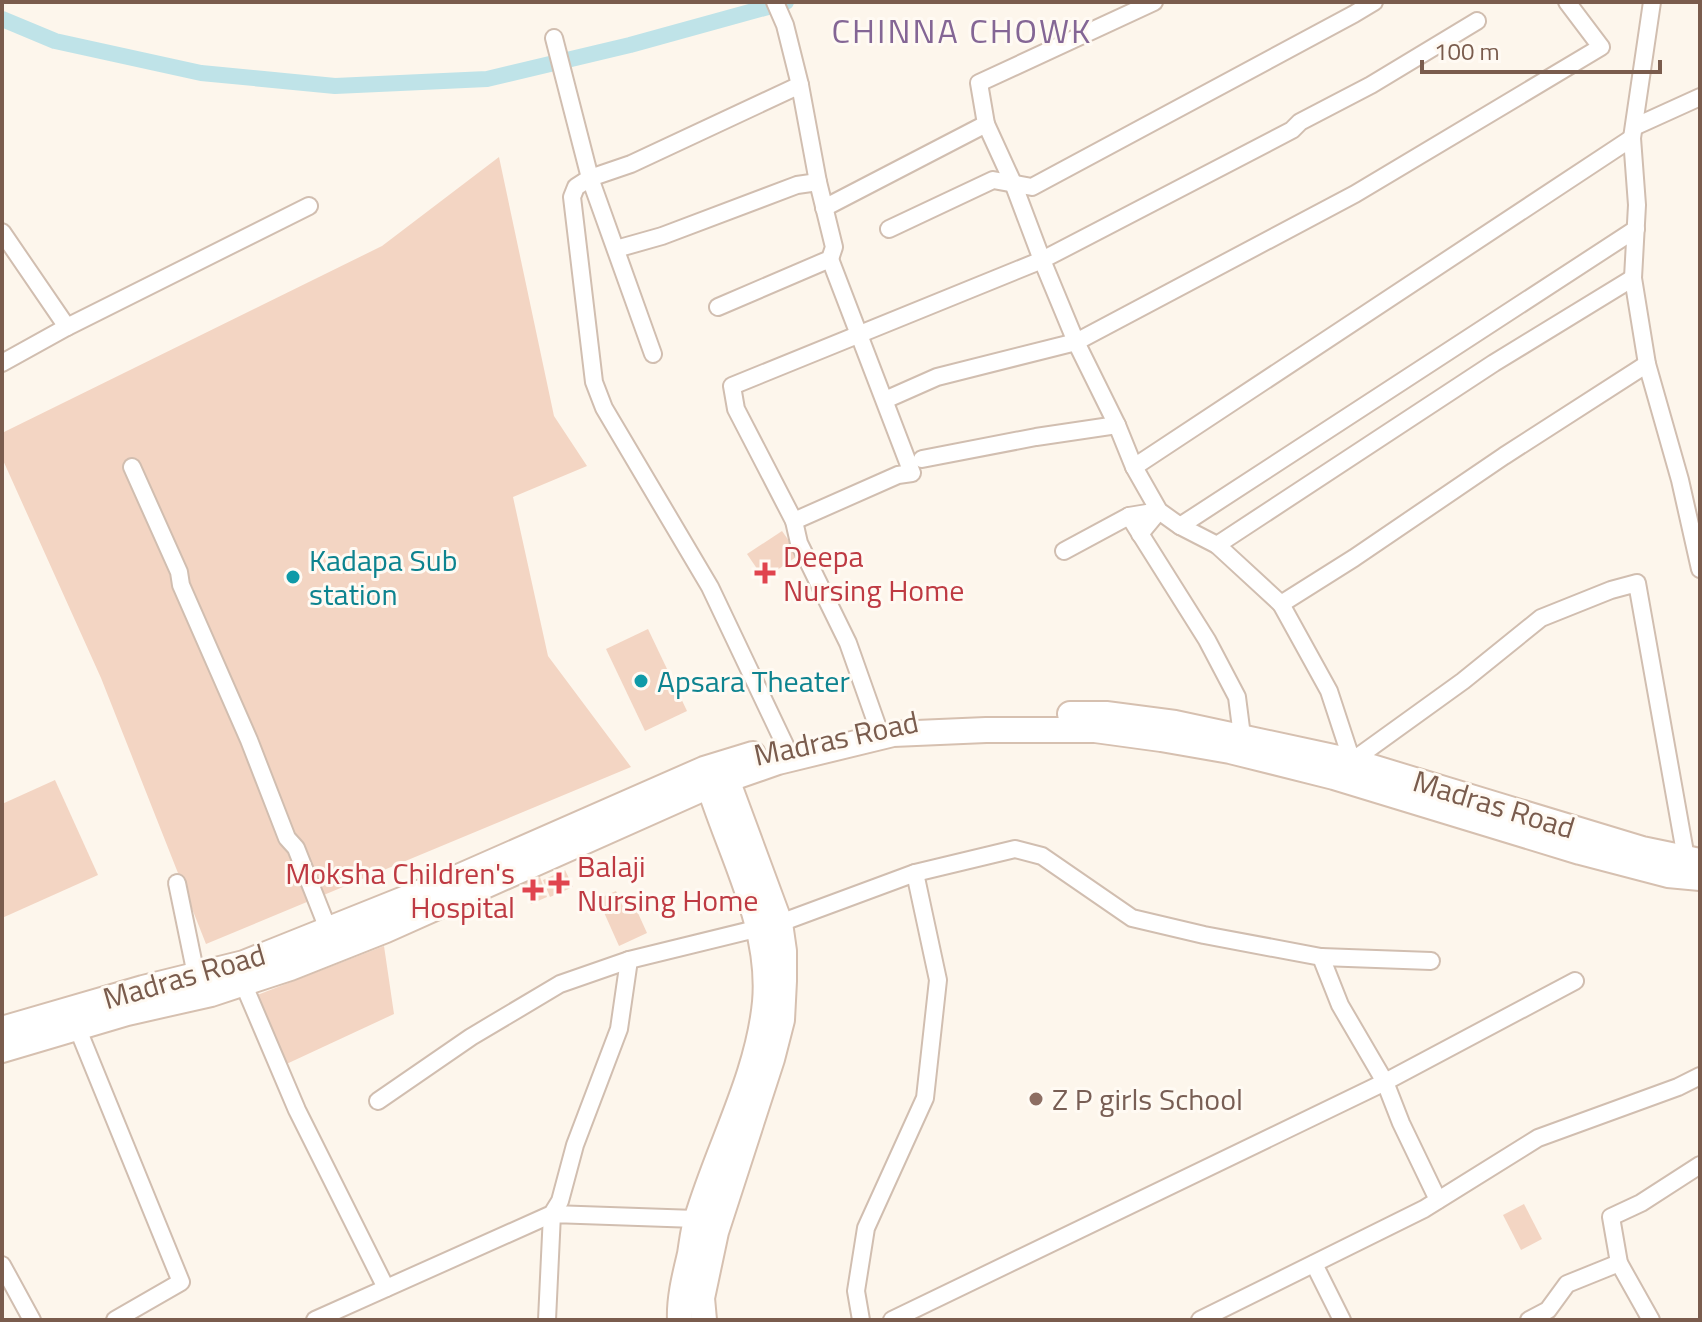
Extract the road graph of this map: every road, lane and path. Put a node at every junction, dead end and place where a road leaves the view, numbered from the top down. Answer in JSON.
{"nodes":[{"id":1,"x":1154,"y":2,"type":"edge"},
{"id":2,"x":1374,"y":2,"type":"edge"},
{"id":3,"x":1567,"y":2,"type":"edge"},
{"id":4,"x":1652,"y":2,"type":"edge"},
{"id":5,"x":778,"y":8,"type":"edge"},
{"id":6,"x":1477,"y":21,"type":"dead end"},
{"id":7,"x":554,"y":38,"type":"dead end"},
{"id":8,"x":800,"y":85,"type":"junction"},
{"id":9,"x":1700,"y":97,"type":"edge"},
{"id":10,"x":986,"y":124,"type":"junction"},
{"id":11,"x":1633,"y":133,"type":"junction"},
{"id":12,"x":590,"y":178,"type":"junction"},
{"id":13,"x":818,"y":182,"type":"junction"},
{"id":14,"x":1013,"y":183,"type":"junction"},
{"id":15,"x":309,"y":206,"type":"dead end"},
{"id":16,"x":824,"y":208,"type":"junction"},
{"id":17,"x":889,"y":229,"type":"dead end"},
{"id":18,"x":1636,"y":229,"type":"junction"},
{"id":19,"x":2,"y":232,"type":"edge"},
{"id":20,"x":616,"y":249,"type":"junction"},
{"id":21,"x":830,"y":259,"type":"junction"},
{"id":22,"x":1042,"y":260,"type":"junction"},
{"id":23,"x":1633,"y":278,"type":"junction"},
{"id":24,"x":718,"y":307,"type":"dead end"},
{"id":25,"x":67,"y":327,"type":"junction"},
{"id":26,"x":860,"y":335,"type":"junction"},
{"id":27,"x":1076,"y":342,"type":"junction"},
{"id":28,"x":653,"y":354,"type":"dead end"},
{"id":29,"x":2,"y":363,"type":"edge"},
{"id":30,"x":1647,"y":364,"type":"junction"},
{"id":31,"x":885,"y":400,"type":"junction"},
{"id":32,"x":1117,"y":425,"type":"junction"},
{"id":33,"x":922,"y":459,"type":"dead end"},
{"id":34,"x":132,"y":467,"type":"dead end"},
{"id":35,"x":1134,"y":467,"type":"junction"},
{"id":36,"x":1159,"y":511,"type":"junction"},
{"id":37,"x":1129,"y":516,"type":"junction"},
{"id":38,"x":794,"y":521,"type":"junction"},
{"id":39,"x":1180,"y":526,"type":"junction"},
{"id":40,"x":1140,"y":534,"type":"junction"},
{"id":41,"x":1217,"y":545,"type":"junction"},
{"id":42,"x":1064,"y":551,"type":"dead end"},
{"id":43,"x":1700,"y":569,"type":"edge"},
{"id":44,"x":1281,"y":604,"type":"junction"},
{"id":45,"x":877,"y":725,"type":"junction"},
{"id":46,"x":1236,"y":744,"type":"junction"},
{"id":47,"x":785,"y":745,"type":"junction"},
{"id":48,"x":1352,"y":761,"type":"junction"},
{"id":49,"x":715,"y":775,"type":"junction"},
{"id":50,"x":1693,"y":860,"type":"edge"},
{"id":51,"x":915,"y":873,"type":"junction"},
{"id":52,"x":1700,"y":878,"type":"edge"},
{"id":53,"x":177,"y":883,"type":"dead end"},
{"id":54,"x":770,"y":926,"type":"junction"},
{"id":55,"x":328,"y":929,"type":"junction"},
{"id":56,"x":1321,"y":957,"type":"junction"},
{"id":57,"x":629,"y":960,"type":"junction"},
{"id":58,"x":1431,"y":961,"type":"dead end"},
{"id":59,"x":196,"y":975,"type":"junction"},
{"id":60,"x":1575,"y":981,"type":"dead end"},
{"id":61,"x":243,"y":983,"type":"junction"},
{"id":62,"x":77,"y":1027,"type":"junction"},
{"id":63,"x":2,"y":1029,"type":"edge"},
{"id":64,"x":2,"y":1050,"type":"edge"},
{"id":65,"x":1700,"y":1076,"type":"edge"},
{"id":66,"x":1385,"y":1082,"type":"junction"},
{"id":67,"x":378,"y":1101,"type":"dead end"},
{"id":68,"x":1700,"y":1165,"type":"edge"},
{"id":69,"x":1438,"y":1200,"type":"junction"},
{"id":70,"x":552,"y":1214,"type":"junction"},
{"id":71,"x":696,"y":1219,"type":"junction"},
{"id":72,"x":1619,"y":1263,"type":"junction"},
{"id":73,"x":1314,"y":1264,"type":"junction"},
{"id":74,"x":2,"y":1265,"type":"edge"},
{"id":75,"x":386,"y":1288,"type":"junction"},
{"id":76,"x":1551,"y":1315,"type":"edge"},
{"id":77,"x":32,"y":1320,"type":"edge"},
{"id":78,"x":115,"y":1320,"type":"edge"},
{"id":79,"x":315,"y":1320,"type":"edge"},
{"id":80,"x":547,"y":1320,"type":"edge"},
{"id":81,"x":680,"y":1320,"type":"edge"},
{"id":82,"x":704,"y":1320,"type":"edge"},
{"id":83,"x":861,"y":1320,"type":"edge"},
{"id":84,"x":892,"y":1320,"type":"edge"},
{"id":85,"x":1200,"y":1320,"type":"edge"},
{"id":86,"x":1342,"y":1320,"type":"edge"},
{"id":87,"x":1529,"y":1320,"type":"edge"},
{"id":88,"x":1651,"y":1320,"type":"edge"}],
"edges":[{"from":1,"to":10,"type":"street"},
{"from":2,"to":14,"type":"street"},
{"from":3,"to":27,"type":"street"},
{"from":4,"to":11,"type":"street"},
{"from":5,"to":8,"type":"street"},
{"from":6,"to":22,"type":"street"},
{"from":7,"to":12,"type":"street"},
{"from":8,"to":12,"type":"street"},
{"from":8,"to":13,"type":"street"},
{"from":9,"to":11,"type":"street"},
{"from":10,"to":14,"type":"street"},
{"from":10,"to":16,"type":"street"},
{"from":11,"to":18,"type":"street"},
{"from":11,"to":35,"type":"street"},
{"from":12,"to":20,"type":"street"},
{"from":12,"to":47,"type":"street"},
{"from":13,"to":16,"type":"street"},
{"from":13,"to":20,"type":"street"},
{"from":14,"to":17,"type":"street"},
{"from":14,"to":22,"type":"street"},
{"from":15,"to":25,"type":"street"},
{"from":16,"to":21,"type":"street"},
{"from":18,"to":23,"type":"street"},
{"from":18,"to":39,"type":"street"},
{"from":19,"to":25,"type":"street"},
{"from":20,"to":28,"type":"street"},
{"from":21,"to":24,"type":"street"},
{"from":21,"to":26,"type":"street"},
{"from":22,"to":26,"type":"street"},
{"from":22,"to":27,"type":"street"},
{"from":23,"to":30,"type":"street"},
{"from":23,"to":41,"type":"street"},
{"from":25,"to":29,"type":"street"},
{"from":26,"to":31,"type":"street"},
{"from":26,"to":38,"type":"street"},
{"from":27,"to":31,"type":"street"},
{"from":27,"to":32,"type":"street"},
{"from":30,"to":43,"type":"street"},
{"from":30,"to":44,"type":"street"},
{"from":31,"to":38,"type":"street"},
{"from":32,"to":33,"type":"street"},
{"from":32,"to":35,"type":"street"},
{"from":34,"to":55,"type":"street"},
{"from":35,"to":36,"type":"street"},
{"from":36,"to":37,"type":"street"},
{"from":36,"to":39,"type":"street"},
{"from":36,"to":40,"type":"street"},
{"from":37,"to":40,"type":"street"},
{"from":37,"to":42,"type":"street"},
{"from":38,"to":45,"type":"street"},
{"from":39,"to":41,"type":"street"},
{"from":40,"to":46,"type":"street"},
{"from":41,"to":44,"type":"street"},
{"from":44,"to":48,"type":"street"},
{"from":45,"to":46,"type":"main road","name":"Madras Road"},
{"from":45,"to":47,"type":"main road","name":"Madras Road"},
{"from":46,"to":48,"type":"main road","name":"Madras Road"},
{"from":46,"to":49,"type":"main road"},
{"from":46,"to":52,"type":"main road"},
{"from":47,"to":49,"type":"main road","name":"Madras Road"},
{"from":48,"to":50,"type":"main road","name":"Madras Road"},
{"from":48,"to":50,"type":"street"},
{"from":49,"to":54,"type":"main road"},
{"from":49,"to":55,"type":"main road","name":"Madras Road"},
{"from":49,"to":61,"type":"main road"},
{"from":51,"to":54,"type":"street"},
{"from":51,"to":56,"type":"street"},
{"from":51,"to":83,"type":"street"},
{"from":53,"to":59,"type":"street"},
{"from":54,"to":57,"type":"street"},
{"from":54,"to":71,"type":"main road"},
{"from":54,"to":82,"type":"main road"},
{"from":55,"to":59,"type":"main road","name":"Madras Road"},
{"from":56,"to":58,"type":"street"},
{"from":56,"to":66,"type":"street"},
{"from":57,"to":67,"type":"street"},
{"from":57,"to":70,"type":"street"},
{"from":59,"to":63,"type":"main road","name":"Madras Road"},
{"from":60,"to":66,"type":"street"},
{"from":61,"to":62,"type":"main road"},
{"from":61,"to":75,"type":"street"},
{"from":62,"to":64,"type":"main road"},
{"from":62,"to":78,"type":"street"},
{"from":65,"to":69,"type":"street"},
{"from":66,"to":69,"type":"street"},
{"from":66,"to":84,"type":"street"},
{"from":68,"to":72,"type":"street"},
{"from":69,"to":73,"type":"street"},
{"from":70,"to":71,"type":"street"},
{"from":70,"to":75,"type":"street"},
{"from":70,"to":80,"type":"street"},
{"from":71,"to":81,"type":"main road"},
{"from":72,"to":76,"type":"street"},
{"from":72,"to":88,"type":"street"},
{"from":73,"to":85,"type":"street"},
{"from":73,"to":86,"type":"street"},
{"from":74,"to":77,"type":"street"},
{"from":75,"to":79,"type":"street"},
{"from":76,"to":87,"type":"street"}]}
